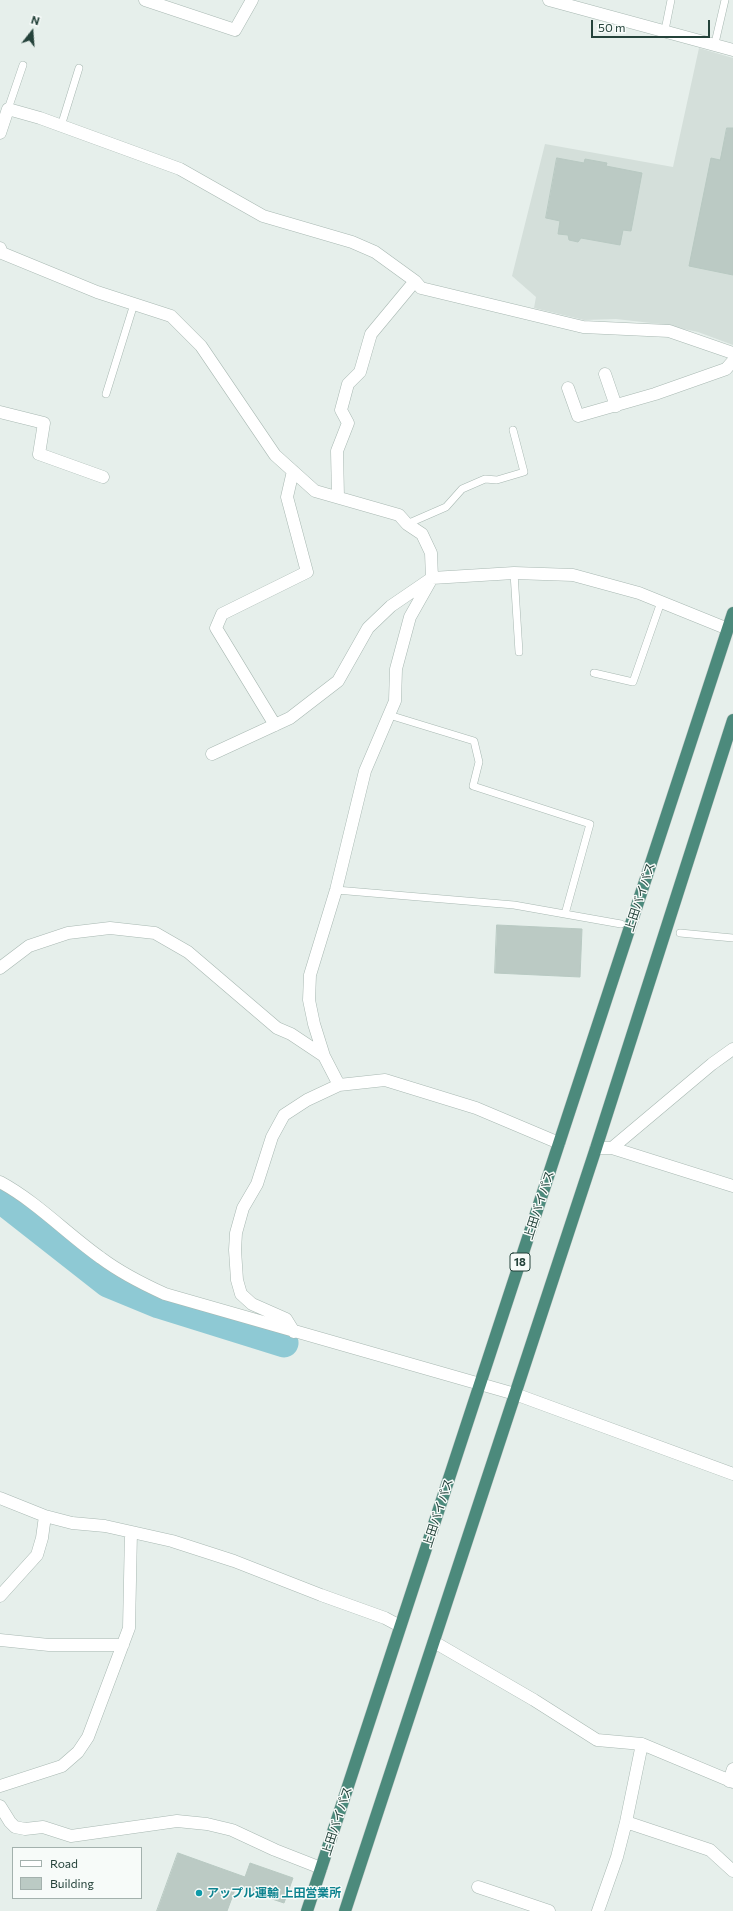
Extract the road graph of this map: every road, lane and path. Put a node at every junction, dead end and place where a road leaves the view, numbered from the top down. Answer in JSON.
{"nodes":[{"id":1,"x":145,"y":0,"type":"edge"},
{"id":2,"x":252,"y":0,"type":"edge"},
{"id":3,"x":549,"y":0,"type":"edge"},
{"id":4,"x":671,"y":0,"type":"edge"},
{"id":5,"x":724,"y":0,"type":"edge"},
{"id":6,"x":582,"y":4,"type":"edge"},
{"id":7,"x":665,"y":30,"type":"junction"},
{"id":8,"x":715,"y":43,"type":"junction"},
{"id":9,"x":733,"y":50,"type":"edge"},
{"id":10,"x":23,"y":65,"type":"dead end"},
{"id":11,"x":79,"y":68,"type":"dead end"},
{"id":12,"x":8,"y":109,"type":"junction"},
{"id":13,"x":61,"y":126,"type":"junction"},
{"id":14,"x":0,"y":133,"type":"edge"},
{"id":15,"x":0,"y":248,"type":"edge"},
{"id":16,"x":415,"y":281,"type":"junction"},
{"id":17,"x":134,"y":304,"type":"junction"},
{"id":18,"x":733,"y":353,"type":"edge"},
{"id":19,"x":733,"y":361,"type":"edge"},
{"id":20,"x":605,"y":374,"type":"dead end"},
{"id":21,"x":568,"y":388,"type":"dead end"},
{"id":22,"x":106,"y":394,"type":"dead end"},
{"id":23,"x":616,"y":406,"type":"junction"},
{"id":24,"x":0,"y":412,"type":"edge"},
{"id":25,"x":513,"y":430,"type":"dead end"},
{"id":26,"x":293,"y":471,"type":"junction"},
{"id":27,"x":103,"y":477,"type":"dead end"},
{"id":28,"x":338,"y":498,"type":"junction"},
{"id":29,"x":407,"y":524,"type":"junction"},
{"id":30,"x":514,"y":573,"type":"junction"},
{"id":31,"x":432,"y":578,"type":"junction"},
{"id":32,"x":661,"y":602,"type":"junction"},
{"id":33,"x":733,"y":613,"type":"edge"},
{"id":34,"x":728,"y":629,"type":"junction"},
{"id":35,"x":519,"y":652,"type":"dead end"},
{"id":36,"x":594,"y":673,"type":"dead end"},
{"id":37,"x":389,"y":715,"type":"junction"},
{"id":38,"x":733,"y":720,"type":"edge"},
{"id":39,"x":275,"y":725,"type":"junction"},
{"id":40,"x":212,"y":754,"type":"dead end"},
{"id":41,"x":336,"y":890,"type":"junction"},
{"id":42,"x":565,"y":914,"type":"junction"},
{"id":43,"x":621,"y":924,"type":"dead end"},
{"id":44,"x":680,"y":933,"type":"dead end"},
{"id":45,"x":733,"y":938,"type":"edge"},
{"id":46,"x":0,"y":968,"type":"edge"},
{"id":47,"x":733,"y":1049,"type":"edge"},
{"id":48,"x":324,"y":1056,"type":"junction"},
{"id":49,"x":339,"y":1085,"type":"junction"},
{"id":50,"x":559,"y":1143,"type":"junction"},
{"id":51,"x":596,"y":1148,"type":"junction"},
{"id":52,"x":612,"y":1148,"type":"junction"},
{"id":53,"x":0,"y":1182,"type":"edge"},
{"id":54,"x":733,"y":1186,"type":"edge"},
{"id":55,"x":294,"y":1332,"type":"junction"},
{"id":56,"x":480,"y":1384,"type":"junction"},
{"id":57,"x":515,"y":1394,"type":"junction"},
{"id":58,"x":733,"y":1474,"type":"edge"},
{"id":59,"x":0,"y":1498,"type":"edge"},
{"id":60,"x":45,"y":1516,"type":"junction"},
{"id":61,"x":131,"y":1532,"type":"junction"},
{"id":62,"x":0,"y":1596,"type":"edge"},
{"id":63,"x":400,"y":1626,"type":"junction"},
{"id":64,"x":0,"y":1640,"type":"edge"},
{"id":65,"x":434,"y":1642,"type":"junction"},
{"id":66,"x":123,"y":1645,"type":"junction"},
{"id":67,"x":642,"y":1744,"type":"junction"},
{"id":68,"x":733,"y":1769,"type":"edge"},
{"id":69,"x":731,"y":1782,"type":"edge"},
{"id":70,"x":0,"y":1786,"type":"edge"},
{"id":71,"x":0,"y":1806,"type":"edge"},
{"id":72,"x":626,"y":1822,"type":"junction"},
{"id":73,"x":322,"y":1868,"type":"junction"},
{"id":74,"x":733,"y":1871,"type":"edge"},
{"id":75,"x":478,"y":1887,"type":"dead end"},
{"id":76,"x":307,"y":1911,"type":"edge"},
{"id":77,"x":345,"y":1911,"type":"edge"},
{"id":78,"x":549,"y":1911,"type":"edge"},
{"id":79,"x":598,"y":1911,"type":"edge"}],
"edges":[{"from":1,"to":2,"type":"street"},
{"from":3,"to":6,"type":"street"},
{"from":4,"to":7,"type":"lane"},
{"from":5,"to":8,"type":"lane"},
{"from":6,"to":7,"type":"street"},
{"from":7,"to":8,"type":"street"},
{"from":8,"to":9,"type":"street"},
{"from":10,"to":12,"type":"lane"},
{"from":11,"to":13,"type":"lane"},
{"from":12,"to":13,"type":"street"},
{"from":12,"to":14,"type":"street"},
{"from":13,"to":16,"type":"street"},
{"from":15,"to":17,"type":"street"},
{"from":16,"to":18,"type":"street"},
{"from":16,"to":28,"type":"street"},
{"from":17,"to":22,"type":"lane"},
{"from":17,"to":26,"type":"street"},
{"from":19,"to":23,"type":"street"},
{"from":20,"to":23,"type":"street"},
{"from":21,"to":23,"type":"street"},
{"from":24,"to":27,"type":"street"},
{"from":25,"to":29,"type":"lane"},
{"from":26,"to":28,"type":"street"},
{"from":26,"to":39,"type":"street"},
{"from":28,"to":29,"type":"street"},
{"from":29,"to":31,"type":"street"},
{"from":30,"to":31,"type":"street"},
{"from":30,"to":32,"type":"street"},
{"from":30,"to":35,"type":"lane"},
{"from":31,"to":37,"type":"street"},
{"from":31,"to":39,"type":"street"},
{"from":32,"to":34,"type":"street"},
{"from":32,"to":36,"type":"lane"},
{"from":33,"to":34,"type":"highway","name":"上田バイパス","number":"18"},
{"from":34,"to":50,"type":"highway","name":"上田バイパス","number":"18"},
{"from":37,"to":41,"type":"street"},
{"from":37,"to":42,"type":"lane"},
{"from":38,"to":51,"type":"highway"},
{"from":39,"to":40,"type":"street"},
{"from":41,"to":42,"type":"lane"},
{"from":41,"to":48,"type":"street"},
{"from":42,"to":43,"type":"lane"},
{"from":44,"to":45,"type":"lane"},
{"from":46,"to":48,"type":"street"},
{"from":47,"to":52,"type":"street"},
{"from":48,"to":49,"type":"street"},
{"from":49,"to":50,"type":"street"},
{"from":49,"to":55,"type":"street"},
{"from":50,"to":56,"type":"highway","name":"上田バイパス","number":"18"},
{"from":51,"to":52,"type":"street"},
{"from":51,"to":57,"type":"highway"},
{"from":52,"to":54,"type":"street"},
{"from":53,"to":55,"type":"street"},
{"from":55,"to":56,"type":"street"},
{"from":56,"to":57,"type":"street"},
{"from":56,"to":63,"type":"highway","name":"上田バイパス","number":"18"},
{"from":57,"to":58,"type":"street"},
{"from":57,"to":65,"type":"highway"},
{"from":59,"to":60,"type":"street"},
{"from":60,"to":61,"type":"street"},
{"from":60,"to":62,"type":"street"},
{"from":61,"to":63,"type":"street"},
{"from":61,"to":66,"type":"street"},
{"from":63,"to":73,"type":"highway","name":"上田バイパス","number":"18"},
{"from":64,"to":66,"type":"street"},
{"from":65,"to":67,"type":"street"},
{"from":65,"to":77,"type":"highway"},
{"from":66,"to":70,"type":"street"},
{"from":67,"to":69,"type":"street"},
{"from":67,"to":72,"type":"street"},
{"from":68,"to":69,"type":"street"},
{"from":71,"to":73,"type":"street"},
{"from":72,"to":74,"type":"street"},
{"from":72,"to":79,"type":"street"},
{"from":73,"to":76,"type":"highway","name":"上田バイパス","number":"18"},
{"from":75,"to":78,"type":"street"}]}
